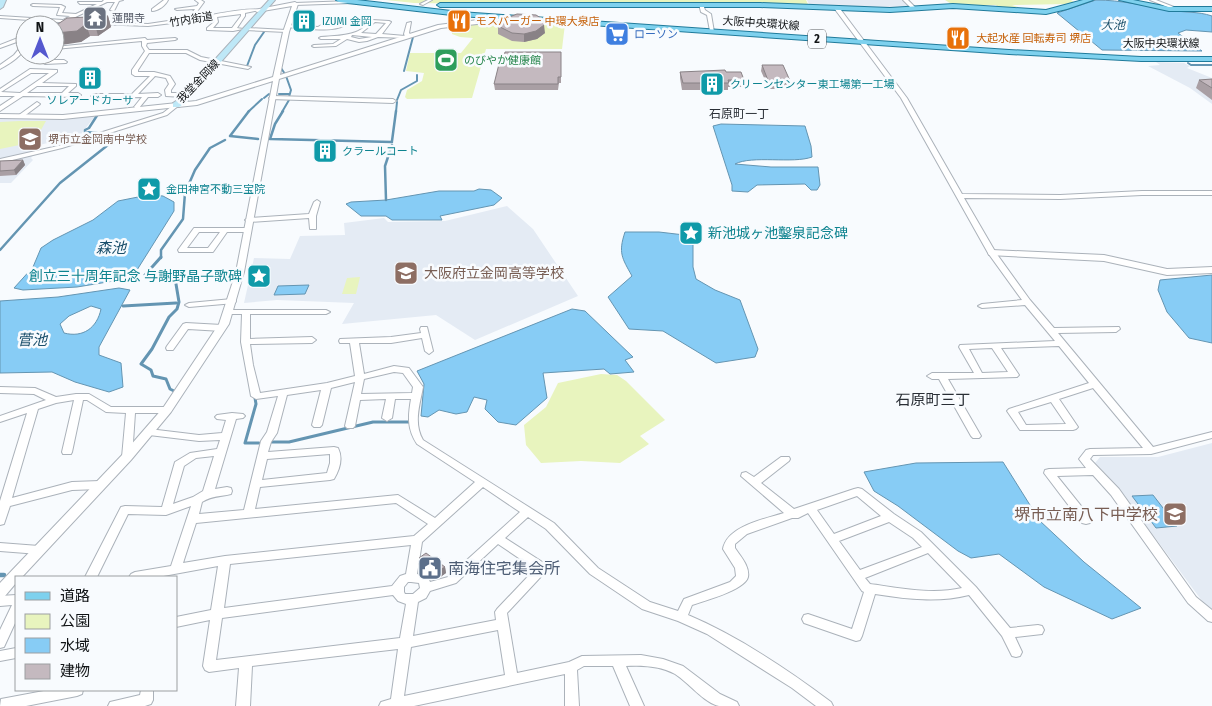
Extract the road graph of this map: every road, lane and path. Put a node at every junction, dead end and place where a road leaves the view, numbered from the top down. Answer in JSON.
{"nodes":[{"id":1,"x":3,"y":0,"type":"edge"},
{"id":2,"x":120,"y":0,"type":"edge"},
{"id":3,"x":166,"y":0,"type":"edge"},
{"id":4,"x":197,"y":0,"type":"edge"},
{"id":5,"x":265,"y":0,"type":"edge"},
{"id":6,"x":272,"y":0,"type":"edge"},
{"id":7,"x":339,"y":0,"type":"edge"},
{"id":8,"x":362,"y":0,"type":"edge"},
{"id":9,"x":905,"y":0,"type":"edge"},
{"id":10,"x":1090,"y":0,"type":"edge"},
{"id":11,"x":1138,"y":0,"type":"edge"},
{"id":12,"x":1152,"y":0,"type":"edge"},
{"id":13,"x":1124,"y":1,"type":"edge"},
{"id":14,"x":106,"y":2,"type":"edge"},
{"id":15,"x":351,"y":2,"type":"junction"},
{"id":16,"x":701,"y":2,"type":"edge"},
{"id":17,"x":80,"y":3,"type":"dead end"},
{"id":18,"x":295,"y":4,"type":"junction"},
{"id":19,"x":33,"y":5,"type":"dead end"},
{"id":20,"x":426,"y":6,"type":"edge"},
{"id":21,"x":0,"y":7,"type":"edge"},
{"id":22,"x":198,"y":7,"type":"junction"},
{"id":23,"x":836,"y":7,"type":"junction"},
{"id":24,"x":913,"y":7,"type":"junction"},
{"id":25,"x":265,"y":8,"type":"junction"},
{"id":26,"x":177,"y":9,"type":"dead end"},
{"id":27,"x":1212,"y":9,"type":"edge"},
{"id":28,"x":112,"y":10,"type":"dead end"},
{"id":29,"x":154,"y":10,"type":"dead end"},
{"id":30,"x":257,"y":10,"type":"junction"},
{"id":31,"x":1177,"y":10,"type":"junction"},
{"id":32,"x":243,"y":12,"type":"junction"},
{"id":33,"x":75,"y":15,"type":"junction"},
{"id":34,"x":214,"y":16,"type":"junction"},
{"id":35,"x":0,"y":17,"type":"edge"},
{"id":36,"x":504,"y":17,"type":"junction"},
{"id":37,"x":15,"y":18,"type":"edge"},
{"id":38,"x":199,"y":19,"type":"junction"},
{"id":39,"x":189,"y":20,"type":"junction"},
{"id":40,"x":65,"y":21,"type":"edge"},
{"id":41,"x":65,"y":22,"type":"edge"},
{"id":42,"x":82,"y":22,"type":"edge"},
{"id":43,"x":91,"y":22,"type":"edge"},
{"id":44,"x":409,"y":23,"type":"dead end"},
{"id":45,"x":188,"y":28,"type":"dead end"},
{"id":46,"x":318,"y":28,"type":"junction"},
{"id":47,"x":150,"y":29,"type":"junction"},
{"id":48,"x":240,"y":29,"type":"junction"},
{"id":49,"x":287,"y":29,"type":"junction"},
{"id":50,"x":712,"y":29,"type":"junction"},
{"id":51,"x":357,"y":34,"type":"junction"},
{"id":52,"x":381,"y":35,"type":"junction"},
{"id":53,"x":408,"y":36,"type":"junction"},
{"id":54,"x":347,"y":37,"type":"junction"},
{"id":55,"x":321,"y":38,"type":"dead end"},
{"id":56,"x":145,"y":40,"type":"junction"},
{"id":57,"x":175,"y":40,"type":"dead end"},
{"id":58,"x":860,"y":40,"type":"junction"},
{"id":59,"x":15,"y":42,"type":"edge"},
{"id":60,"x":314,"y":46,"type":"dead end"},
{"id":61,"x":15,"y":47,"type":"edge"},
{"id":62,"x":65,"y":47,"type":"edge"},
{"id":63,"x":0,"y":48,"type":"edge"},
{"id":64,"x":148,"y":51,"type":"junction"},
{"id":65,"x":15,"y":54,"type":"edge"},
{"id":66,"x":1212,"y":55,"type":"edge"},
{"id":67,"x":1212,"y":59,"type":"edge"},
{"id":68,"x":216,"y":60,"type":"junction"},
{"id":69,"x":0,"y":67,"type":"edge"},
{"id":70,"x":248,"y":67,"type":"dead end"},
{"id":71,"x":154,"y":74,"type":"junction"},
{"id":72,"x":276,"y":78,"type":"junction"},
{"id":73,"x":0,"y":82,"type":"edge"},
{"id":74,"x":14,"y":82,"type":"junction"},
{"id":75,"x":37,"y":84,"type":"junction"},
{"id":76,"x":0,"y":92,"type":"edge"},
{"id":77,"x":22,"y":95,"type":"junction"},
{"id":78,"x":63,"y":95,"type":"junction"},
{"id":79,"x":78,"y":95,"type":"dead end"},
{"id":80,"x":134,"y":95,"type":"junction"},
{"id":81,"x":147,"y":95,"type":"junction"},
{"id":82,"x":158,"y":95,"type":"dead end"},
{"id":83,"x":183,"y":95,"type":"junction"},
{"id":84,"x":94,"y":96,"type":"dead end"},
{"id":85,"x":272,"y":98,"type":"junction"},
{"id":86,"x":393,"y":101,"type":"dead end"},
{"id":87,"x":37,"y":104,"type":"dead end"},
{"id":88,"x":176,"y":105,"type":"junction"},
{"id":89,"x":137,"y":107,"type":"dead end"},
{"id":90,"x":0,"y":110,"type":"edge"},
{"id":91,"x":0,"y":116,"type":"edge"},
{"id":92,"x":21,"y":116,"type":"junction"},
{"id":93,"x":0,"y":161,"type":"edge"},
{"id":94,"x":1212,"y":193,"type":"edge"},
{"id":95,"x":959,"y":196,"type":"junction"},
{"id":96,"x":317,"y":202,"type":"dead end"},
{"id":97,"x":312,"y":216,"type":"junction"},
{"id":98,"x":248,"y":225,"type":"junction"},
{"id":99,"x":313,"y":227,"type":"dead end"},
{"id":100,"x":225,"y":230,"type":"junction"},
{"id":101,"x":992,"y":253,"type":"junction"},
{"id":102,"x":1212,"y":270,"type":"edge"},
{"id":103,"x":1027,"y":302,"type":"junction"},
{"id":104,"x":189,"y":305,"type":"dead end"},
{"id":105,"x":230,"y":306,"type":"junction"},
{"id":106,"x":982,"y":306,"type":"dead end"},
{"id":107,"x":246,"y":312,"type":"junction"},
{"id":108,"x":326,"y":312,"type":"dead end"},
{"id":109,"x":222,"y":328,"type":"junction"},
{"id":110,"x":1116,"y":329,"type":"dead end"},
{"id":111,"x":1052,"y":331,"type":"junction"},
{"id":112,"x":312,"y":340,"type":"dead end"},
{"id":113,"x":245,"y":342,"type":"junction"},
{"id":114,"x":343,"y":342,"type":"dead end"},
{"id":115,"x":354,"y":342,"type":"junction"},
{"id":116,"x":1062,"y":343,"type":"junction"},
{"id":117,"x":995,"y":346,"type":"junction"},
{"id":118,"x":170,"y":348,"type":"dead end"},
{"id":119,"x":429,"y":350,"type":"dead end"},
{"id":120,"x":980,"y":376,"type":"junction"},
{"id":121,"x":360,"y":378,"type":"junction"},
{"id":122,"x":1096,"y":384,"type":"junction"},
{"id":123,"x":327,"y":386,"type":"junction"},
{"id":124,"x":0,"y":390,"type":"edge"},
{"id":125,"x":283,"y":393,"type":"junction"},
{"id":126,"x":392,"y":396,"type":"junction"},
{"id":127,"x":417,"y":396,"type":"junction"},
{"id":128,"x":79,"y":397,"type":"junction"},
{"id":129,"x":356,"y":397,"type":"junction"},
{"id":130,"x":1053,"y":398,"type":"junction"},
{"id":131,"x":55,"y":400,"type":"junction"},
{"id":132,"x":33,"y":408,"type":"junction"},
{"id":133,"x":131,"y":410,"type":"junction"},
{"id":134,"x":168,"y":410,"type":"junction"},
{"id":135,"x":220,"y":417,"type":"dead end"},
{"id":136,"x":386,"y":418,"type":"dead end"},
{"id":137,"x":0,"y":419,"type":"edge"},
{"id":138,"x":316,"y":425,"type":"dead end"},
{"id":139,"x":350,"y":426,"type":"dead end"},
{"id":140,"x":149,"y":432,"type":"junction"},
{"id":141,"x":1212,"y":435,"type":"edge"},
{"id":142,"x":225,"y":436,"type":"junction"},
{"id":143,"x":976,"y":436,"type":"dead end"},
{"id":144,"x":1151,"y":451,"type":"junction"},
{"id":145,"x":67,"y":452,"type":"dead end"},
{"id":146,"x":220,"y":452,"type":"junction"},
{"id":147,"x":263,"y":456,"type":"junction"},
{"id":148,"x":127,"y":457,"type":"junction"},
{"id":149,"x":785,"y":459,"type":"dead end"},
{"id":150,"x":1094,"y":471,"type":"junction"},
{"id":151,"x":481,"y":483,"type":"junction"},
{"id":152,"x":256,"y":484,"type":"junction"},
{"id":153,"x":100,"y":485,"type":"junction"},
{"id":154,"x":227,"y":491,"type":"dead end"},
{"id":155,"x":208,"y":494,"type":"junction"},
{"id":156,"x":197,"y":500,"type":"junction"},
{"id":157,"x":3,"y":504,"type":"edge"},
{"id":158,"x":811,"y":509,"type":"junction"},
{"id":159,"x":166,"y":511,"type":"junction"},
{"id":160,"x":526,"y":511,"type":"junction"},
{"id":161,"x":248,"y":514,"type":"junction"},
{"id":162,"x":794,"y":515,"type":"junction"},
{"id":163,"x":890,"y":517,"type":"junction"},
{"id":164,"x":193,"y":519,"type":"junction"},
{"id":165,"x":1086,"y":520,"type":"dead end"},
{"id":166,"x":0,"y":521,"type":"edge"},
{"id":167,"x":435,"y":523,"type":"junction"},
{"id":168,"x":497,"y":538,"type":"junction"},
{"id":169,"x":832,"y":539,"type":"junction"},
{"id":170,"x":417,"y":540,"type":"junction"},
{"id":171,"x":0,"y":547,"type":"edge"},
{"id":172,"x":930,"y":548,"type":"junction"},
{"id":173,"x":39,"y":550,"type":"junction"},
{"id":174,"x":225,"y":560,"type":"junction"},
{"id":175,"x":175,"y":570,"type":"junction"},
{"id":176,"x":92,"y":576,"type":"edge"},
{"id":177,"x":141,"y":576,"type":"edge"},
{"id":178,"x":858,"y":576,"type":"junction"},
{"id":179,"x":411,"y":577,"type":"junction"},
{"id":180,"x":426,"y":588,"type":"junction"},
{"id":181,"x":871,"y":589,"type":"junction"},
{"id":182,"x":397,"y":590,"type":"junction"},
{"id":183,"x":972,"y":590,"type":"junction"},
{"id":184,"x":0,"y":592,"type":"edge"},
{"id":185,"x":15,"y":600,"type":"edge"},
{"id":186,"x":412,"y":600,"type":"junction"},
{"id":187,"x":0,"y":601,"type":"edge"},
{"id":188,"x":15,"y":610,"type":"edge"},
{"id":189,"x":217,"y":614,"type":"junction"},
{"id":190,"x":681,"y":617,"type":"junction"},
{"id":191,"x":1212,"y":617,"type":"edge"},
{"id":192,"x":808,"y":619,"type":"dead end"},
{"id":193,"x":178,"y":622,"type":"edge"},
{"id":194,"x":502,"y":624,"type":"junction"},
{"id":195,"x":1038,"y":630,"type":"dead end"},
{"id":196,"x":1006,"y":633,"type":"junction"},
{"id":197,"x":0,"y":643,"type":"edge"},
{"id":198,"x":406,"y":643,"type":"junction"},
{"id":199,"x":1016,"y":652,"type":"dead end"},
{"id":200,"x":15,"y":653,"type":"edge"},
{"id":201,"x":0,"y":656,"type":"edge"},
{"id":202,"x":617,"y":660,"type":"junction"},
{"id":203,"x":246,"y":662,"type":"junction"},
{"id":204,"x":572,"y":667,"type":"junction"},
{"id":205,"x":512,"y":680,"type":"junction"},
{"id":206,"x":72,"y":691,"type":"edge"},
{"id":207,"x":147,"y":691,"type":"edge"},
{"id":208,"x":1,"y":704,"type":"edge"},
{"id":209,"x":115,"y":706,"type":"edge"},
{"id":210,"x":243,"y":706,"type":"edge"},
{"id":211,"x":393,"y":706,"type":"edge"},
{"id":212,"x":572,"y":706,"type":"edge"},
{"id":213,"x":637,"y":706,"type":"edge"},
{"id":214,"x":732,"y":706,"type":"edge"},
{"id":215,"x":826,"y":706,"type":"edge"}],
"edges":[{"from":1,"to":21,"type":"main road"},
{"from":2,"to":14,"type":"street"},
{"from":2,"to":28,"type":"street"},
{"from":3,"to":29,"type":"street"},
{"from":4,"to":22,"type":"street"},
{"from":5,"to":30,"type":"main road","name":"我堂金岡線"},
{"from":6,"to":25,"type":"main road","name":"我堂金岡線"},
{"from":7,"to":15,"type":"main road","name":"大阪中央環状線","number":"2"},
{"from":8,"to":20,"type":"main road","name":"大阪中央環状線","number":"2"},
{"from":9,"to":24,"type":"street"},
{"from":10,"to":24,"type":"main road"},
{"from":11,"to":13,"type":"street"},
{"from":12,"to":31,"type":"street"},
{"from":13,"to":31,"type":"main road"},
{"from":14,"to":17,"type":"street"},
{"from":14,"to":33,"type":"street"},
{"from":15,"to":18,"type":"street","name":"竹内街道"},
{"from":15,"to":20,"type":"main road","name":"大阪中央環状線","number":"2"},
{"from":16,"to":20,"type":"main road"},
{"from":16,"to":23,"type":"main road"},
{"from":16,"to":50,"type":"street"},
{"from":18,"to":25,"type":"street","name":"竹内街道"},
{"from":18,"to":49,"type":"street"},
{"from":19,"to":33,"type":"street"},
{"from":20,"to":36,"type":"main road","name":"大阪中央環状線","number":"2"},
{"from":20,"to":50,"type":"main road","name":"大阪中央環状線","number":"2"},
{"from":22,"to":26,"type":"street"},
{"from":22,"to":38,"type":"street"},
{"from":23,"to":24,"type":"main road"},
{"from":23,"to":58,"type":"street"},
{"from":25,"to":30,"type":"street","name":"竹内街道"},
{"from":25,"to":48,"type":"main road","name":"我堂金岡線"},
{"from":27,"to":31,"type":"main road"},
{"from":30,"to":32,"type":"street","name":"竹内街道"},
{"from":30,"to":48,"type":"main road","name":"我堂金岡線"},
{"from":32,"to":34,"type":"street","name":"竹内街道"},
{"from":32,"to":48,"type":"street"},
{"from":33,"to":40,"type":"street"},
{"from":34,"to":38,"type":"street","name":"竹内街道"},
{"from":34,"to":48,"type":"street"},
{"from":35,"to":37,"type":"street"},
{"from":36,"to":50,"type":"main road","name":"大阪中央環状線","number":"2"},
{"from":36,"to":53,"type":"street"},
{"from":38,"to":39,"type":"street","name":"竹内街道"},
{"from":39,"to":45,"type":"street"},
{"from":39,"to":47,"type":"street","name":"竹内街道"},
{"from":41,"to":42,"type":"street"},
{"from":43,"to":47,"type":"street","name":"竹内街道"},
{"from":44,"to":53,"type":"street"},
{"from":46,"to":46,"type":"street"},
{"from":46,"to":49,"type":"street"},
{"from":47,"to":56,"type":"street"},
{"from":48,"to":49,"type":"street"},
{"from":48,"to":68,"type":"main road","name":"我堂金岡線"},
{"from":49,"to":72,"type":"street"},
{"from":50,"to":58,"type":"main road","name":"大阪中央環状線","number":"2"},
{"from":51,"to":52,"type":"street"},
{"from":51,"to":52,"type":"street"},
{"from":51,"to":54,"type":"street"},
{"from":52,"to":53,"type":"street"},
{"from":52,"to":54,"type":"street"},
{"from":53,"to":72,"type":"street"},
{"from":54,"to":55,"type":"street"},
{"from":54,"to":60,"type":"street"},
{"from":56,"to":57,"type":"street"},
{"from":56,"to":62,"type":"street"},
{"from":56,"to":64,"type":"street"},
{"from":58,"to":66,"type":"main road","name":"大阪中央環状線","number":"2"},
{"from":58,"to":67,"type":"main road","name":"大阪中央環状線","number":"2"},
{"from":58,"to":95,"type":"street"},
{"from":59,"to":63,"type":"street"},
{"from":61,"to":63,"type":"street"},
{"from":64,"to":68,"type":"street"},
{"from":64,"to":71,"type":"street"},
{"from":65,"to":69,"type":"street"},
{"from":68,"to":70,"type":"street"},
{"from":68,"to":83,"type":"main road","name":"我堂金岡線"},
{"from":68,"to":88,"type":"main road","name":"我堂金岡線"},
{"from":71,"to":80,"type":"street"},
{"from":71,"to":83,"type":"street"},
{"from":72,"to":85,"type":"street"},
{"from":72,"to":88,"type":"street"},
{"from":73,"to":74,"type":"street"},
{"from":74,"to":75,"type":"street"},
{"from":74,"to":76,"type":"street"},
{"from":75,"to":77,"type":"street"},
{"from":75,"to":78,"type":"street"},
{"from":76,"to":77,"type":"street"},
{"from":77,"to":78,"type":"street"},
{"from":77,"to":90,"type":"street"},
{"from":78,"to":79,"type":"street"},
{"from":80,"to":81,"type":"street"},
{"from":80,"to":84,"type":"street"},
{"from":81,"to":82,"type":"street"},
{"from":81,"to":89,"type":"street"},
{"from":83,"to":88,"type":"main road","name":"我堂金岡線"},
{"from":85,"to":86,"type":"street"},
{"from":85,"to":98,"type":"street"},
{"from":87,"to":92,"type":"street"},
{"from":88,"to":92,"type":"street"},
{"from":88,"to":93,"type":"street"},
{"from":91,"to":92,"type":"street"},
{"from":94,"to":95,"type":"street"},
{"from":95,"to":101,"type":"street"},
{"from":96,"to":97,"type":"street"},
{"from":97,"to":98,"type":"street"},
{"from":97,"to":99,"type":"street"},
{"from":98,"to":100,"type":"street"},
{"from":98,"to":105,"type":"street"},
{"from":100,"to":100,"type":"street"},
{"from":101,"to":102,"type":"street"},
{"from":101,"to":103,"type":"street"},
{"from":103,"to":106,"type":"street"},
{"from":103,"to":111,"type":"street"},
{"from":104,"to":105,"type":"street"},
{"from":105,"to":107,"type":"street"},
{"from":105,"to":109,"type":"street"},
{"from":107,"to":108,"type":"street"},
{"from":107,"to":113,"type":"street"},
{"from":109,"to":118,"type":"street"},
{"from":109,"to":134,"type":"street"},
{"from":110,"to":111,"type":"street"},
{"from":111,"to":116,"type":"street"},
{"from":112,"to":113,"type":"street"},
{"from":113,"to":125,"type":"street"},
{"from":114,"to":115,"type":"street"},
{"from":115,"to":119,"type":"street"},
{"from":115,"to":121,"type":"street"},
{"from":116,"to":117,"type":"street"},
{"from":116,"to":122,"type":"street"},
{"from":117,"to":120,"type":"street"},
{"from":117,"to":120,"type":"street"},
{"from":120,"to":143,"type":"street"},
{"from":121,"to":123,"type":"street"},
{"from":121,"to":127,"type":"street"},
{"from":121,"to":129,"type":"street"},
{"from":122,"to":130,"type":"street"},
{"from":122,"to":144,"type":"street"},
{"from":123,"to":125,"type":"street"},
{"from":123,"to":138,"type":"street"},
{"from":124,"to":131,"type":"street"},
{"from":125,"to":147,"type":"street"},
{"from":126,"to":127,"type":"street"},
{"from":126,"to":129,"type":"street"},
{"from":126,"to":136,"type":"street"},
{"from":127,"to":151,"type":"street"},
{"from":128,"to":131,"type":"street"},
{"from":128,"to":133,"type":"street"},
{"from":128,"to":145,"type":"street"},
{"from":129,"to":139,"type":"street"},
{"from":130,"to":130,"type":"street"},
{"from":131,"to":132,"type":"street"},
{"from":132,"to":137,"type":"street"},
{"from":132,"to":157,"type":"street"},
{"from":133,"to":134,"type":"street"},
{"from":133,"to":148,"type":"street"},
{"from":134,"to":140,"type":"street"},
{"from":135,"to":142,"type":"street"},
{"from":140,"to":142,"type":"street"},
{"from":140,"to":148,"type":"street"},
{"from":141,"to":144,"type":"street"},
{"from":142,"to":146,"type":"street"},
{"from":144,"to":150,"type":"street"},
{"from":146,"to":155,"type":"street"},
{"from":146,"to":159,"type":"street"},
{"from":147,"to":152,"type":"street"},
{"from":147,"to":152,"type":"street"},
{"from":148,"to":153,"type":"street"},
{"from":149,"to":162,"type":"street"},
{"from":150,"to":165,"type":"street"},
{"from":150,"to":191,"type":"street"},
{"from":151,"to":160,"type":"street"},
{"from":151,"to":167,"type":"street"},
{"from":152,"to":161,"type":"street"},
{"from":153,"to":157,"type":"street"},
{"from":153,"to":173,"type":"street"},
{"from":154,"to":155,"type":"street"},
{"from":155,"to":156,"type":"street"},
{"from":156,"to":159,"type":"street"},
{"from":156,"to":164,"type":"street"},
{"from":157,"to":166,"type":"street"},
{"from":158,"to":162,"type":"street"},
{"from":158,"to":163,"type":"street"},
{"from":158,"to":169,"type":"street"},
{"from":159,"to":176,"type":"street"},
{"from":160,"to":168,"type":"street"},
{"from":160,"to":190,"type":"street"},
{"from":161,"to":164,"type":"street"},
{"from":161,"to":167,"type":"street"},
{"from":162,"to":190,"type":"street"},
{"from":163,"to":169,"type":"street"},
{"from":163,"to":172,"type":"street"},
{"from":164,"to":175,"type":"street"},
{"from":167,"to":170,"type":"street"},
{"from":168,"to":180,"type":"street"},
{"from":168,"to":194,"type":"street"},
{"from":169,"to":178,"type":"street"},
{"from":170,"to":174,"type":"street"},
{"from":170,"to":179,"type":"street"},
{"from":171,"to":173,"type":"street"},
{"from":172,"to":178,"type":"street"},
{"from":172,"to":183,"type":"street"},
{"from":173,"to":184,"type":"street"},
{"from":174,"to":175,"type":"street"},
{"from":174,"to":189,"type":"street"},
{"from":175,"to":177,"type":"street"},
{"from":178,"to":181,"type":"street"},
{"from":179,"to":180,"type":"street"},
{"from":179,"to":182,"type":"street"},
{"from":180,"to":186,"type":"street"},
{"from":181,"to":183,"type":"street"},
{"from":181,"to":192,"type":"street"},
{"from":182,"to":186,"type":"street"},
{"from":182,"to":189,"type":"street"},
{"from":183,"to":196,"type":"street"},
{"from":185,"to":187,"type":"street"},
{"from":186,"to":198,"type":"street"},
{"from":188,"to":197,"type":"street"},
{"from":189,"to":193,"type":"street"},
{"from":189,"to":203,"type":"street"},
{"from":190,"to":215,"type":"street"},
{"from":194,"to":198,"type":"street"},
{"from":194,"to":205,"type":"street"},
{"from":195,"to":196,"type":"street"},
{"from":196,"to":199,"type":"street"},
{"from":198,"to":203,"type":"street"},
{"from":198,"to":211,"type":"street"},
{"from":200,"to":201,"type":"street"},
{"from":202,"to":204,"type":"street"},
{"from":202,"to":213,"type":"street"},
{"from":202,"to":214,"type":"street"},
{"from":203,"to":210,"type":"street"},
{"from":204,"to":205,"type":"street"},
{"from":204,"to":212,"type":"street"},
{"from":205,"to":211,"type":"street"},
{"from":206,"to":208,"type":"street"},
{"from":207,"to":209,"type":"street"}]}
